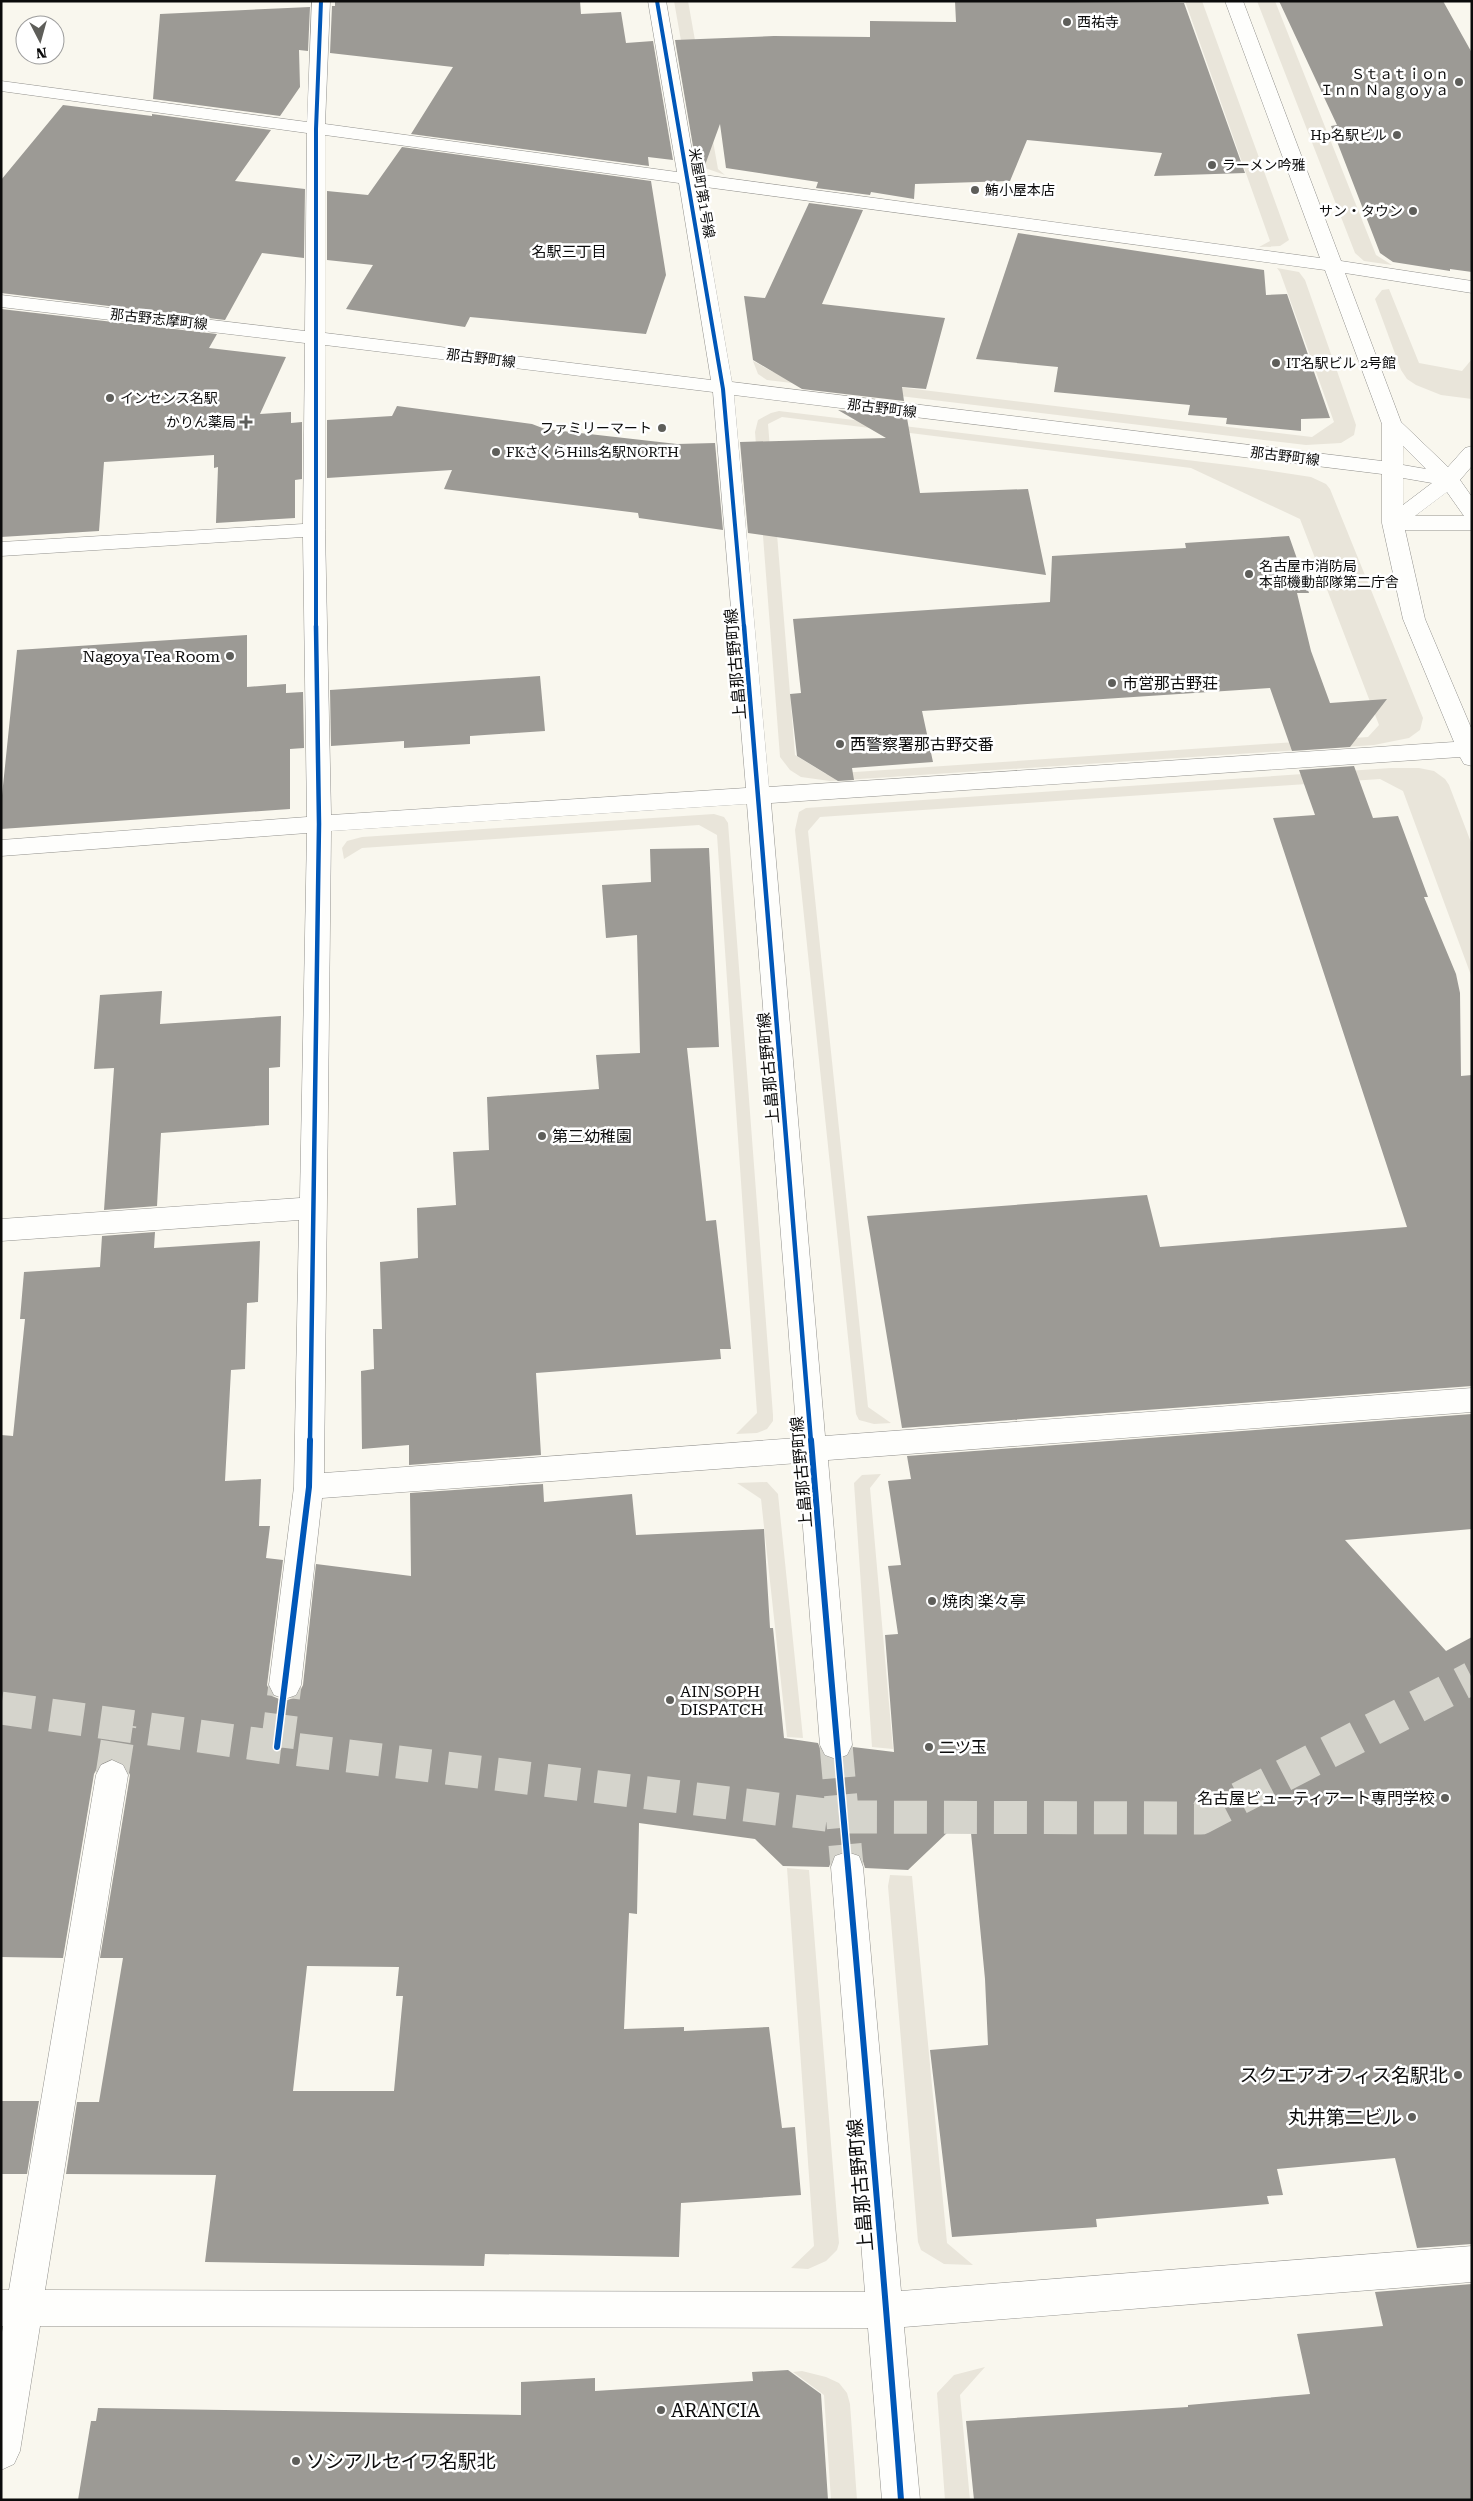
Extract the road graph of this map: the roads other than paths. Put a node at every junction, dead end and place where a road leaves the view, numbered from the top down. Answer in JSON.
{"nodes":[{"id":1,"x":321,"y":1,"type":"edge"},
{"id":2,"x":657,"y":1,"type":"edge"},
{"id":3,"x":1234,"y":1,"type":"edge"},
{"id":4,"x":1,"y":86,"type":"edge"},
{"id":5,"x":316,"y":129,"type":"junction"},
{"id":6,"x":688,"y":180,"type":"junction"},
{"id":7,"x":1335,"y":266,"type":"junction"},
{"id":8,"x":1472,"y":287,"type":"edge"},
{"id":9,"x":1,"y":301,"type":"edge"},
{"id":10,"x":316,"y":337,"type":"junction"},
{"id":11,"x":723,"y":389,"type":"junction"},
{"id":12,"x":1392,"y":424,"type":"junction"},
{"id":13,"x":1472,"y":452,"type":"edge"},
{"id":14,"x":1392,"y":469,"type":"junction"},
{"id":15,"x":1449,"y":480,"type":"junction"},
{"id":16,"x":1472,"y":512,"type":"edge"},
{"id":17,"x":1393,"y":523,"type":"junction"},
{"id":18,"x":1472,"y":523,"type":"edge"},
{"id":19,"x":314,"y":530,"type":"junction"},
{"id":20,"x":1,"y":549,"type":"edge"},
{"id":21,"x":1470,"y":753,"type":"edge"},
{"id":22,"x":759,"y":796,"type":"junction"},
{"id":23,"x":319,"y":824,"type":"junction"},
{"id":24,"x":1,"y":848,"type":"edge"},
{"id":25,"x":313,"y":1208,"type":"junction"},
{"id":26,"x":1,"y":1230,"type":"edge"},
{"id":27,"x":1472,"y":1400,"type":"edge"},
{"id":28,"x":812,"y":1449,"type":"junction"},
{"id":29,"x":309,"y":1487,"type":"junction"},
{"id":30,"x":285,"y":1685,"type":"tunnel mouth"},
{"id":31,"x":836,"y":1745,"type":"tunnel mouth"},
{"id":32,"x":112,"y":1775,"type":"tunnel mouth"},
{"id":33,"x":847,"y":1867,"type":"tunnel mouth"},
{"id":34,"x":1472,"y":2264,"type":"edge"},
{"id":35,"x":13,"y":2308,"type":"edge"},
{"id":36,"x":887,"y":2310,"type":"junction"},
{"id":37,"x":1,"y":2450,"type":"edge"},
{"id":38,"x":901,"y":2500,"type":"edge"}],
"edges":[{"from":1,"to":5,"type":"street"},
{"from":2,"to":6,"type":"street","name":"米屋町第1号線"},
{"from":3,"to":7,"type":"street"},
{"from":4,"to":5,"type":"street"},
{"from":5,"to":6,"type":"street"},
{"from":5,"to":10,"type":"street"},
{"from":6,"to":7,"type":"street"},
{"from":6,"to":11,"type":"street","name":"米屋町第1号線"},
{"from":7,"to":8,"type":"street"},
{"from":7,"to":12,"type":"street"},
{"from":9,"to":10,"type":"street","name":"那古野志摩町線"},
{"from":10,"to":11,"type":"street","name":"那古野町線"},
{"from":10,"to":19,"type":"street"},
{"from":11,"to":14,"type":"street","name":"那古野町線"},
{"from":11,"to":22,"type":"street","name":"上畠那古野町線"},
{"from":12,"to":14,"type":"street"},
{"from":12,"to":15,"type":"street"},
{"from":13,"to":15,"type":"street"},
{"from":14,"to":15,"type":"street","name":"那古野町線"},
{"from":14,"to":17,"type":"street"},
{"from":15,"to":16,"type":"street"},
{"from":15,"to":17,"type":"street"},
{"from":17,"to":18,"type":"street"},
{"from":17,"to":21,"type":"street"},
{"from":19,"to":20,"type":"street"},
{"from":19,"to":23,"type":"street"},
{"from":21,"to":22,"type":"street"},
{"from":22,"to":23,"type":"street"},
{"from":22,"to":28,"type":"street","name":"上畠那古野町線"},
{"from":23,"to":24,"type":"street"},
{"from":23,"to":25,"type":"street"},
{"from":25,"to":26,"type":"street"},
{"from":25,"to":29,"type":"street"},
{"from":27,"to":28,"type":"street"},
{"from":28,"to":29,"type":"street"},
{"from":28,"to":31,"type":"street","name":"上畠那古野町線"},
{"from":29,"to":30,"type":"street"},
{"from":32,"to":35,"type":"street"},
{"from":33,"to":36,"type":"street","name":"上畠那古野町線"},
{"from":34,"to":36,"type":"street"},
{"from":35,"to":36,"type":"street"},
{"from":35,"to":37,"type":"street"},
{"from":36,"to":38,"type":"street","name":"上畠那古野町線"}]}
